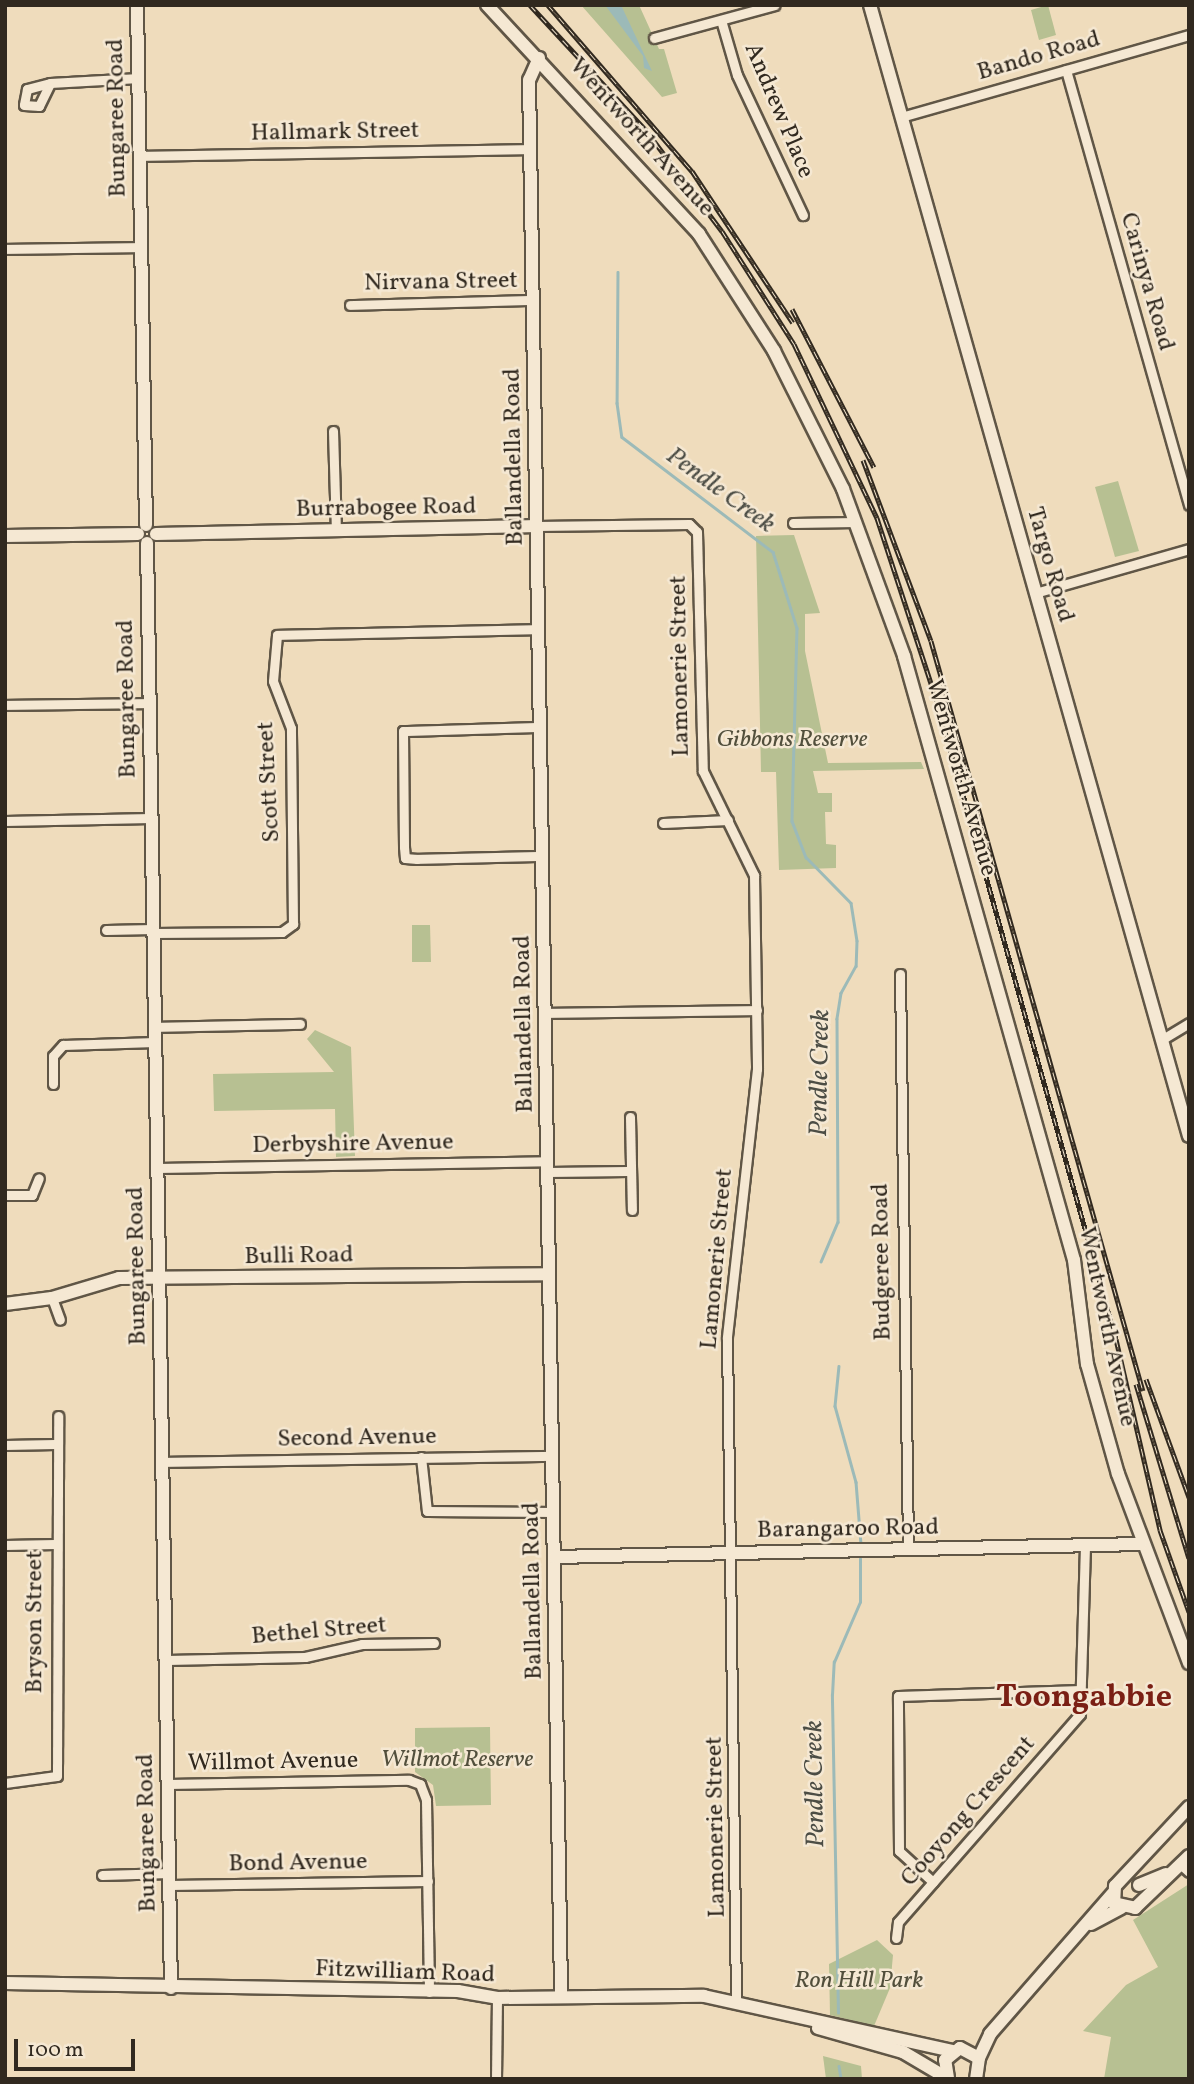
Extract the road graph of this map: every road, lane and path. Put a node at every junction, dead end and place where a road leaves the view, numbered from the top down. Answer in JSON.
{"nodes":[{"id":1,"x":137,"y":5,"type":"edge"},
{"id":2,"x":487,"y":5,"type":"edge"},
{"id":3,"x":775,"y":5,"type":"edge"},
{"id":4,"x":870,"y":5,"type":"edge"},
{"id":5,"x":722,"y":20,"type":"junction"},
{"id":6,"x":1189,"y":35,"type":"edge"},
{"id":7,"x":654,"y":38,"type":"dead end"},
{"id":8,"x":539,"y":58,"type":"junction"},
{"id":9,"x":1066,"y":70,"type":"junction"},
{"id":10,"x":139,"y":79,"type":"junction"},
{"id":11,"x":50,"y":83,"type":"dead end"},
{"id":12,"x":901,"y":117,"type":"junction"},
{"id":13,"x":530,"y":149,"type":"junction"},
{"id":14,"x":140,"y":156,"type":"junction"},
{"id":15,"x":803,"y":215,"type":"dead end"},
{"id":16,"x":142,"y":247,"type":"junction"},
{"id":17,"x":5,"y":249,"type":"edge"},
{"id":18,"x":533,"y":300,"type":"junction"},
{"id":19,"x":350,"y":305,"type":"dead end"},
{"id":20,"x":332,"y":431,"type":"dead end"},
{"id":21,"x":1189,"y":505,"type":"edge"},
{"id":22,"x":856,"y":522,"type":"junction"},
{"id":23,"x":793,"y":523,"type":"dead end"},
{"id":24,"x":537,"y":526,"type":"junction"},
{"id":25,"x":336,"y":531,"type":"junction"},
{"id":26,"x":697,"y":532,"type":"joint"},
{"id":27,"x":147,"y":534,"type":"junction"},
{"id":28,"x":5,"y":536,"type":"edge"},
{"id":29,"x":1189,"y":549,"type":"edge"},
{"id":30,"x":1035,"y":593,"type":"junction"},
{"id":31,"x":539,"y":629,"type":"junction"},
{"id":32,"x":150,"y":703,"type":"junction"},
{"id":33,"x":5,"y":705,"type":"edge"},
{"id":34,"x":540,"y":727,"type":"junction"},
{"id":35,"x":151,"y":818,"type":"junction"},
{"id":36,"x":728,"y":820,"type":"junction"},
{"id":37,"x":5,"y":821,"type":"edge"},
{"id":38,"x":663,"y":823,"type":"dead end"},
{"id":39,"x":543,"y":856,"type":"junction"},
{"id":40,"x":106,"y":930,"type":"dead end"},
{"id":41,"x":153,"y":931,"type":"junction"},
{"id":42,"x":901,"y":974,"type":"dead end"},
{"id":43,"x":757,"y":1010,"type":"junction"},
{"id":44,"x":545,"y":1013,"type":"junction"},
{"id":45,"x":1189,"y":1023,"type":"edge"},
{"id":46,"x":300,"y":1024,"type":"dead end"},
{"id":47,"x":155,"y":1027,"type":"junction"},
{"id":48,"x":1161,"y":1040,"type":"junction"},
{"id":49,"x":155,"y":1042,"type":"junction"},
{"id":50,"x":53,"y":1084,"type":"dead end"},
{"id":51,"x":629,"y":1116,"type":"dead end"},
{"id":52,"x":1189,"y":1136,"type":"edge"},
{"id":53,"x":548,"y":1167,"type":"junction"},
{"id":54,"x":158,"y":1168,"type":"junction"},
{"id":55,"x":628,"y":1171,"type":"junction"},
{"id":56,"x":39,"y":1178,"type":"dead end"},
{"id":57,"x":5,"y":1195,"type":"edge"},
{"id":58,"x":632,"y":1210,"type":"dead end"},
{"id":59,"x":549,"y":1274,"type":"junction"},
{"id":60,"x":160,"y":1279,"type":"junction"},
{"id":61,"x":52,"y":1298,"type":"junction"},
{"id":62,"x":5,"y":1304,"type":"edge"},
{"id":63,"x":60,"y":1320,"type":"dead end"},
{"id":64,"x":58,"y":1416,"type":"dead end"},
{"id":65,"x":55,"y":1444,"type":"junction"},
{"id":66,"x":5,"y":1445,"type":"edge"},
{"id":67,"x":553,"y":1456,"type":"junction"},
{"id":68,"x":421,"y":1457,"type":"junction"},
{"id":69,"x":163,"y":1462,"type":"junction"},
{"id":70,"x":554,"y":1512,"type":"junction"},
{"id":71,"x":55,"y":1544,"type":"junction"},
{"id":72,"x":1142,"y":1544,"type":"junction"},
{"id":73,"x":5,"y":1545,"type":"edge"},
{"id":74,"x":1086,"y":1547,"type":"junction"},
{"id":75,"x":908,"y":1550,"type":"junction"},
{"id":76,"x":731,"y":1553,"type":"junction"},
{"id":77,"x":555,"y":1557,"type":"junction"},
{"id":78,"x":434,"y":1643,"type":"dead end"},
{"id":79,"x":167,"y":1660,"type":"junction"},
{"id":80,"x":1189,"y":1662,"type":"edge"},
{"id":81,"x":1081,"y":1690,"type":"junction"},
{"id":82,"x":5,"y":1783,"type":"edge"},
{"id":83,"x":168,"y":1784,"type":"junction"},
{"id":84,"x":1189,"y":1807,"type":"edge"},
{"id":85,"x":1186,"y":1864,"type":"edge"},
{"id":86,"x":102,"y":1875,"type":"dead end"},
{"id":87,"x":170,"y":1879,"type":"junction"},
{"id":88,"x":428,"y":1881,"type":"junction"},
{"id":89,"x":933,"y":1882,"type":"junction"},
{"id":90,"x":1131,"y":1882,"type":"junction"},
{"id":91,"x":1112,"y":1894,"type":"junction"},
{"id":92,"x":1138,"y":1905,"type":"junction"},
{"id":93,"x":1121,"y":1908,"type":"junction"},
{"id":94,"x":1085,"y":1928,"type":"junction"},
{"id":95,"x":896,"y":1938,"type":"dead end"},
{"id":96,"x":5,"y":1983,"type":"edge"},
{"id":97,"x":171,"y":1988,"type":"junction"},
{"id":98,"x":429,"y":1992,"type":"junction"},
{"id":99,"x":561,"y":1993,"type":"junction"},
{"id":100,"x":497,"y":1998,"type":"junction"},
{"id":101,"x":736,"y":2002,"type":"junction"},
{"id":102,"x":799,"y":2019,"type":"junction"},
{"id":103,"x":990,"y":2034,"type":"junction"},
{"id":104,"x":958,"y":2050,"type":"junction"},
{"id":105,"x":981,"y":2071,"type":"edge"},
{"id":106,"x":948,"y":2078,"type":"edge"},
{"id":107,"x":496,"y":2079,"type":"edge"}],
"edges":[{"from":1,"to":10,"type":"street","name":"Bungaree Road"},
{"from":2,"to":8,"type":"street","name":"Wentworth Avenue"},
{"from":3,"to":5,"type":"street"},
{"from":4,"to":12,"type":"street","name":"Targo Road"},
{"from":5,"to":7,"type":"street"},
{"from":5,"to":15,"type":"street","name":"Andrew Place"},
{"from":6,"to":9,"type":"street","name":"Bando Road"},
{"from":8,"to":13,"type":"street","name":"Ballandella Road"},
{"from":8,"to":22,"type":"street","name":"Wentworth Avenue"},
{"from":9,"to":12,"type":"street","name":"Bando Road"},
{"from":9,"to":21,"type":"street","name":"Carinya Road"},
{"from":10,"to":11,"type":"street"},
{"from":10,"to":14,"type":"street","name":"Bungaree Road"},
{"from":12,"to":30,"type":"street","name":"Targo Road"},
{"from":13,"to":14,"type":"street","name":"Hallmark Street"},
{"from":13,"to":18,"type":"street","name":"Ballandella Road"},
{"from":14,"to":16,"type":"street","name":"Bungaree Road"},
{"from":16,"to":17,"type":"street"},
{"from":16,"to":27,"type":"street","name":"Bungaree Road"},
{"from":18,"to":19,"type":"street","name":"Nirvana Street"},
{"from":18,"to":24,"type":"street","name":"Ballandella Road"},
{"from":20,"to":25,"type":"street"},
{"from":22,"to":23,"type":"street"},
{"from":22,"to":72,"type":"street","name":"Wentworth Avenue"},
{"from":24,"to":25,"type":"street","name":"Burrabogee Road"},
{"from":24,"to":26,"type":"street","name":"Burrabogee Road"},
{"from":24,"to":31,"type":"street","name":"Ballandella Road"},
{"from":25,"to":27,"type":"street","name":"Burrabogee Road"},
{"from":26,"to":36,"type":"street","name":"Lamonerie Street"},
{"from":27,"to":28,"type":"street","name":"Burrabogee Road"},
{"from":27,"to":32,"type":"street","name":"Bungaree Road"},
{"from":29,"to":30,"type":"street"},
{"from":30,"to":48,"type":"street","name":"Targo Road"},
{"from":31,"to":34,"type":"street","name":"Ballandella Road"},
{"from":31,"to":41,"type":"street","name":"Scott Street"},
{"from":32,"to":33,"type":"street"},
{"from":32,"to":35,"type":"street","name":"Bungaree Road"},
{"from":34,"to":39,"type":"street","name":"Ballandella Road"},
{"from":34,"to":39,"type":"street"},
{"from":35,"to":37,"type":"street"},
{"from":35,"to":41,"type":"street","name":"Bungaree Road"},
{"from":36,"to":38,"type":"street"},
{"from":36,"to":43,"type":"street","name":"Lamonerie Street"},
{"from":39,"to":44,"type":"street","name":"Ballandella Road"},
{"from":40,"to":41,"type":"street"},
{"from":41,"to":47,"type":"street","name":"Bungaree Road"},
{"from":42,"to":75,"type":"street","name":"Budgeree Road"},
{"from":43,"to":44,"type":"street"},
{"from":43,"to":76,"type":"street","name":"Lamonerie Street"},
{"from":44,"to":53,"type":"street","name":"Ballandella Road"},
{"from":45,"to":48,"type":"street"},
{"from":46,"to":47,"type":"street"},
{"from":47,"to":49,"type":"street","name":"Bungaree Road"},
{"from":48,"to":52,"type":"street","name":"Targo Road"},
{"from":49,"to":50,"type":"street"},
{"from":49,"to":54,"type":"street","name":"Bungaree Road"},
{"from":51,"to":55,"type":"street"},
{"from":53,"to":54,"type":"street","name":"Derbyshire Avenue"},
{"from":53,"to":55,"type":"street","name":"Derbyshire Avenue"},
{"from":53,"to":59,"type":"street","name":"Ballandella Road"},
{"from":54,"to":60,"type":"street","name":"Bungaree Road"},
{"from":55,"to":58,"type":"street"},
{"from":56,"to":57,"type":"street"},
{"from":59,"to":60,"type":"street","name":"Bulli Road"},
{"from":59,"to":67,"type":"street","name":"Ballandella Road"},
{"from":60,"to":61,"type":"street","name":"Bulli Road"},
{"from":60,"to":69,"type":"street","name":"Bungaree Road"},
{"from":61,"to":62,"type":"street","name":"Bulli Road"},
{"from":61,"to":63,"type":"street"},
{"from":64,"to":65,"type":"street","name":"Bryson Street"},
{"from":65,"to":66,"type":"street"},
{"from":65,"to":71,"type":"street","name":"Bryson Street"},
{"from":67,"to":68,"type":"street","name":"Second Avenue"},
{"from":67,"to":70,"type":"street","name":"Ballandella Road"},
{"from":68,"to":69,"type":"street","name":"Second Avenue"},
{"from":68,"to":70,"type":"street"},
{"from":69,"to":79,"type":"street","name":"Bungaree Road"},
{"from":70,"to":77,"type":"street","name":"Ballandella Road"},
{"from":71,"to":73,"type":"street"},
{"from":71,"to":82,"type":"street","name":"Bryson Street"},
{"from":72,"to":74,"type":"street","name":"Barangaroo Road"},
{"from":72,"to":80,"type":"street","name":"Wentworth Avenue"},
{"from":74,"to":75,"type":"street","name":"Barangaroo Road"},
{"from":74,"to":81,"type":"street","name":"Cooyong Crescent"},
{"from":75,"to":76,"type":"street","name":"Barangaroo Road"},
{"from":76,"to":77,"type":"street","name":"Barangaroo Road"},
{"from":76,"to":101,"type":"street","name":"Lamonerie Street"},
{"from":77,"to":99,"type":"street","name":"Ballandella Road"},
{"from":78,"to":79,"type":"street","name":"Bethel Street"},
{"from":79,"to":83,"type":"street","name":"Bungaree Road"},
{"from":81,"to":89,"type":"street","name":"Cooyong Crescent"},
{"from":81,"to":89,"type":"street"},
{"from":83,"to":87,"type":"street","name":"Bungaree Road"},
{"from":83,"to":88,"type":"street","name":"Willmot Avenue"},
{"from":84,"to":90,"type":"street"},
{"from":85,"to":90,"type":"street"},
{"from":85,"to":92,"type":"street"},
{"from":86,"to":87,"type":"street","name":"Bond Avenue"},
{"from":87,"to":88,"type":"street","name":"Bond Avenue"},
{"from":87,"to":97,"type":"street","name":"Bungaree Road"},
{"from":88,"to":98,"type":"street","name":"Willmot Avenue"},
{"from":89,"to":95,"type":"street","name":"Cooyong Crescent"},
{"from":90,"to":91,"type":"street"},
{"from":90,"to":92,"type":"street"},
{"from":91,"to":93,"type":"street"},
{"from":91,"to":94,"type":"street"},
{"from":92,"to":93,"type":"street"},
{"from":93,"to":94,"type":"street"},
{"from":94,"to":103,"type":"street"},
{"from":96,"to":97,"type":"street","name":"Fitzwilliam Road"},
{"from":97,"to":98,"type":"street","name":"Fitzwilliam Road"},
{"from":98,"to":100,"type":"street","name":"Fitzwilliam Road"},
{"from":99,"to":100,"type":"street","name":"Fitzwilliam Road"},
{"from":99,"to":101,"type":"street","name":"Fitzwilliam Road"},
{"from":100,"to":107,"type":"street"},
{"from":101,"to":102,"type":"street","name":"Fitzwilliam Road"},
{"from":102,"to":104,"type":"street","name":"Fitzwilliam Road"},
{"from":102,"to":106,"type":"street","name":"Fitzwilliam Road"},
{"from":103,"to":104,"type":"street"},
{"from":103,"to":105,"type":"street"},
{"from":104,"to":105,"type":"street"},
{"from":104,"to":106,"type":"street"}]}
